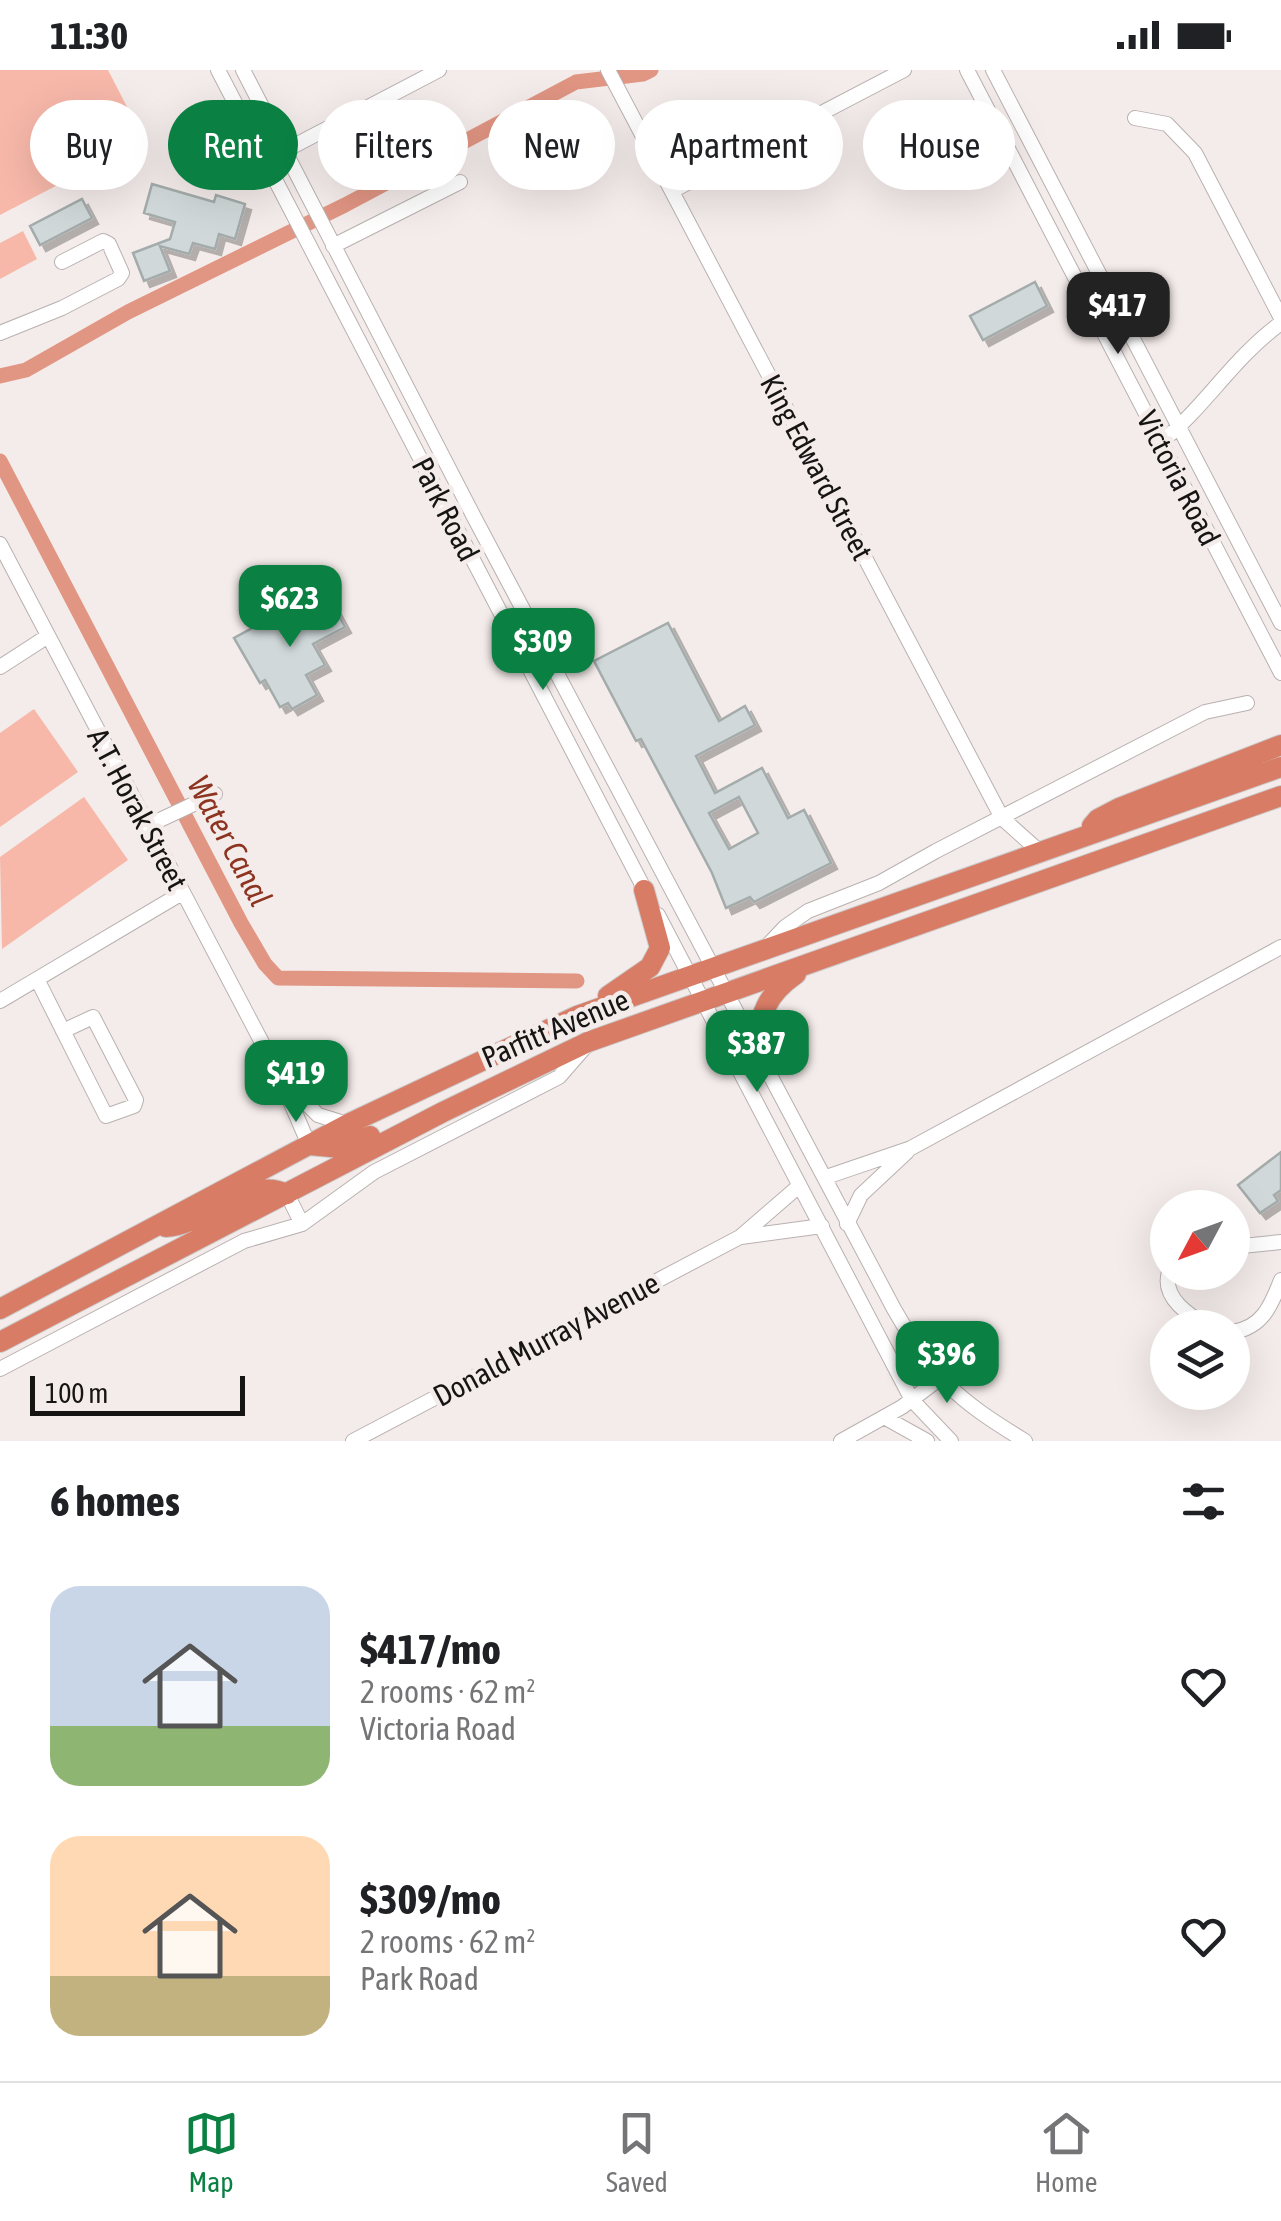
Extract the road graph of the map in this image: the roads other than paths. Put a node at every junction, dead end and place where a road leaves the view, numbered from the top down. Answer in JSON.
{"nodes":[{"id":1,"x":218,"y":70,"type":"edge"},
{"id":2,"x":242,"y":70,"type":"edge"},
{"id":3,"x":438,"y":70,"type":"edge"},
{"id":4,"x":608,"y":70,"type":"edge"},
{"id":5,"x":904,"y":70,"type":"edge"},
{"id":6,"x":967,"y":70,"type":"edge"},
{"id":7,"x":993,"y":70,"type":"edge"},
{"id":8,"x":233,"y":100,"type":"edge"},
{"id":9,"x":258,"y":100,"type":"edge"},
{"id":10,"x":1135,"y":118,"type":"dead end"},
{"id":11,"x":298,"y":145,"type":"edge"},
{"id":12,"x":1041,"y":162,"type":"junction"},
{"id":13,"x":298,"y":177,"type":"edge"},
{"id":14,"x":1022,"y":177,"type":"junction"},
{"id":15,"x":280,"y":190,"type":"edge"},
{"id":16,"x":443,"y":190,"type":"edge"},
{"id":17,"x":672,"y":191,"type":"junction"},
{"id":18,"x":331,"y":241,"type":"junction"},
{"id":19,"x":62,"y":262,"type":"dead end"},
{"id":20,"x":1103,"y":281,"type":"junction"},
{"id":21,"x":1082,"y":292,"type":"junction"},
{"id":22,"x":1281,"y":320,"type":"edge"},
{"id":23,"x":0,"y":333,"type":"edge"},
{"id":24,"x":1179,"y":427,"type":"junction"},
{"id":25,"x":1161,"y":442,"type":"junction"},
{"id":26,"x":1234,"y":532,"type":"junction"},
{"id":27,"x":0,"y":544,"type":"edge"},
{"id":28,"x":1216,"y":548,"type":"junction"},
{"id":29,"x":1281,"y":623,"type":"edge"},
{"id":30,"x":48,"y":636,"type":"junction"},
{"id":31,"x":0,"y":667,"type":"edge"},
{"id":32,"x":1281,"y":673,"type":"edge"},
{"id":33,"x":1247,"y":702,"type":"dead end"},
{"id":34,"x":1281,"y":744,"type":"edge"},
{"id":35,"x":1281,"y":767,"type":"edge"},
{"id":36,"x":212,"y":795,"type":"dead end"},
{"id":37,"x":1281,"y":796,"type":"edge"},
{"id":38,"x":1002,"y":818,"type":"junction"},
{"id":39,"x":150,"y":824,"type":"junction"},
{"id":40,"x":1085,"y":836,"type":"junction"},
{"id":41,"x":1040,"y":852,"type":"junction"},
{"id":42,"x":644,"y":890,"type":"junction"},
{"id":43,"x":182,"y":893,"type":"junction"},
{"id":44,"x":1281,"y":947,"type":"edge"},
{"id":45,"x":764,"y":950,"type":"junction"},
{"id":46,"x":814,"y":962,"type":"junction"},
{"id":47,"x":713,"y":968,"type":"junction"},
{"id":48,"x":688,"y":976,"type":"junction"},
{"id":49,"x":36,"y":979,"type":"junction"},
{"id":50,"x":728,"y":993,"type":"junction"},
{"id":51,"x":0,"y":1001,"type":"edge"},
{"id":52,"x":703,"y":1002,"type":"junction"},
{"id":53,"x":577,"y":1016,"type":"junction"},
{"id":54,"x":63,"y":1031,"type":"junction"},
{"id":55,"x":588,"y":1042,"type":"junction"},
{"id":56,"x":758,"y":1050,"type":"junction"},
{"id":57,"x":278,"y":1073,"type":"junction"},
{"id":58,"x":490,"y":1088,"type":"junction"},
{"id":59,"x":348,"y":1124,"type":"junction"},
{"id":60,"x":308,"y":1144,"type":"junction"},
{"id":61,"x":911,"y":1148,"type":"junction"},
{"id":62,"x":826,"y":1177,"type":"junction"},
{"id":63,"x":799,"y":1186,"type":"junction"},
{"id":64,"x":287,"y":1194,"type":"junction"},
{"id":65,"x":302,"y":1224,"type":"junction"},
{"id":66,"x":847,"y":1224,"type":"junction"},
{"id":67,"x":154,"y":1226,"type":"junction"},
{"id":68,"x":822,"y":1226,"type":"junction"},
{"id":69,"x":740,"y":1237,"type":"junction"},
{"id":70,"x":1281,"y":1242,"type":"edge"},
{"id":71,"x":1250,"y":1246,"type":"edge"},
{"id":72,"x":1281,"y":1280,"type":"edge"},
{"id":73,"x":1168,"y":1290,"type":"edge"},
{"id":74,"x":0,"y":1309,"type":"edge"},
{"id":75,"x":1184,"y":1310,"type":"edge"},
{"id":76,"x":1250,"y":1328,"type":"edge"},
{"id":77,"x":0,"y":1342,"type":"edge"},
{"id":78,"x":0,"y":1368,"type":"edge"},
{"id":79,"x":939,"y":1379,"type":"junction"},
{"id":80,"x":912,"y":1400,"type":"junction"},
{"id":81,"x":884,"y":1418,"type":"junction"},
{"id":82,"x":353,"y":1441,"type":"edge"},
{"id":83,"x":841,"y":1441,"type":"edge"},
{"id":84,"x":927,"y":1441,"type":"edge"},
{"id":85,"x":951,"y":1441,"type":"edge"},
{"id":86,"x":1025,"y":1441,"type":"edge"}],
"edges":[{"from":1,"to":8,"type":"street","name":"Park Road"},
{"from":2,"to":9,"type":"street","name":"Park Road"},
{"from":3,"to":11,"type":"street"},
{"from":4,"to":17,"type":"street","name":"King Edward Street"},
{"from":5,"to":17,"type":"street"},
{"from":6,"to":14,"type":"street","name":"Victoria Road"},
{"from":7,"to":12,"type":"street","name":"Victoria Road"},
{"from":10,"to":22,"type":"street"},
{"from":12,"to":14,"type":"street"},
{"from":12,"to":20,"type":"street","name":"Victoria Road"},
{"from":13,"to":18,"type":"street","name":"Park Road"},
{"from":14,"to":21,"type":"street","name":"Victoria Road"},
{"from":15,"to":42,"type":"street","name":"Park Road"},
{"from":16,"to":18,"type":"street"},
{"from":17,"to":38,"type":"street","name":"King Edward Street"},
{"from":18,"to":47,"type":"street","name":"Park Road"},
{"from":19,"to":23,"type":"street"},
{"from":20,"to":21,"type":"street"},
{"from":20,"to":24,"type":"street","name":"Victoria Road"},
{"from":21,"to":25,"type":"street","name":"Victoria Road"},
{"from":22,"to":24,"type":"street"},
{"from":24,"to":25,"type":"street"},
{"from":24,"to":26,"type":"street","name":"Victoria Road"},
{"from":25,"to":28,"type":"street","name":"Victoria Road"},
{"from":26,"to":28,"type":"street"},
{"from":26,"to":29,"type":"street","name":"Victoria Road"},
{"from":27,"to":30,"type":"street","name":"A.T. Horak Street"},
{"from":28,"to":32,"type":"street","name":"Victoria Road"},
{"from":30,"to":31,"type":"street"},
{"from":30,"to":39,"type":"street","name":"A.T. Horak Street"},
{"from":33,"to":38,"type":"street","name":"Parfitt Avenue"},
{"from":34,"to":40,"type":"highway"},
{"from":35,"to":40,"type":"highway","name":"Parfitt Avenue"},
{"from":36,"to":39,"type":"street"},
{"from":37,"to":46,"type":"highway","name":"Parfitt Avenue"},
{"from":38,"to":41,"type":"street","name":"King Edward Street"},
{"from":38,"to":45,"type":"street","name":"Parfitt Avenue"},
{"from":39,"to":43,"type":"street","name":"A.T. Horak Street"},
{"from":40,"to":41,"type":"highway","name":"Parfitt Avenue"},
{"from":41,"to":45,"type":"highway","name":"Parfitt Avenue"},
{"from":42,"to":48,"type":"street","name":"Park Road"},
{"from":42,"to":53,"type":"highway"},
{"from":43,"to":49,"type":"street"},
{"from":43,"to":57,"type":"street","name":"A.T. Horak Street"},
{"from":44,"to":61,"type":"street"},
{"from":45,"to":47,"type":"highway","name":"Parfitt Avenue"},
{"from":46,"to":50,"type":"highway","name":"Parfitt Avenue"},
{"from":46,"to":56,"type":"highway"},
{"from":47,"to":48,"type":"highway","name":"Parfitt Avenue"},
{"from":47,"to":50,"type":"street","name":"Park Road"},
{"from":48,"to":52,"type":"street","name":"Park Road"},
{"from":48,"to":53,"type":"highway","name":"Parfitt Avenue"},
{"from":49,"to":51,"type":"street"},
{"from":49,"to":54,"type":"street"},
{"from":50,"to":52,"type":"highway","name":"Parfitt Avenue"},
{"from":50,"to":56,"type":"street","name":"Park Road"},
{"from":52,"to":55,"type":"highway","name":"Parfitt Avenue"},
{"from":52,"to":63,"type":"street","name":"Park Road"},
{"from":53,"to":59,"type":"highway","name":"Parfitt Avenue"},
{"from":54,"to":54,"type":"street"},
{"from":55,"to":58,"type":"highway","name":"Parfitt Avenue"},
{"from":55,"to":65,"type":"street"},
{"from":56,"to":62,"type":"street","name":"Park Road"},
{"from":57,"to":59,"type":"street","name":"A.T. Horak Street"},
{"from":57,"to":60,"type":"street","name":"A.T. Horak Street"},
{"from":58,"to":60,"type":"highway"},
{"from":58,"to":64,"type":"highway","name":"Parfitt Avenue"},
{"from":59,"to":60,"type":"highway","name":"Parfitt Avenue"},
{"from":60,"to":67,"type":"highway","name":"Parfitt Avenue"},
{"from":61,"to":62,"type":"street"},
{"from":61,"to":66,"type":"street"},
{"from":62,"to":66,"type":"street","name":"Park Road"},
{"from":63,"to":68,"type":"street","name":"Park Road"},
{"from":63,"to":69,"type":"street","name":"Donald Murray Avenue"},
{"from":64,"to":65,"type":"street"},
{"from":64,"to":67,"type":"highway"},
{"from":64,"to":77,"type":"highway","name":"Parfitt Avenue"},
{"from":65,"to":78,"type":"street"},
{"from":66,"to":79,"type":"street","name":"Park Road"},
{"from":67,"to":74,"type":"highway","name":"Parfitt Avenue"},
{"from":68,"to":69,"type":"street","name":"Donald Murray Avenue"},
{"from":68,"to":80,"type":"street","name":"Park Road"},
{"from":69,"to":82,"type":"street","name":"Donald Murray Avenue"},
{"from":70,"to":71,"type":"street"},
{"from":72,"to":76,"type":"street"},
{"from":73,"to":75,"type":"street"},
{"from":79,"to":80,"type":"street"},
{"from":79,"to":86,"type":"street","name":"Park Road"},
{"from":80,"to":81,"type":"street"},
{"from":80,"to":85,"type":"street","name":"Park Road"},
{"from":81,"to":83,"type":"street"},
{"from":81,"to":84,"type":"street"}]}
